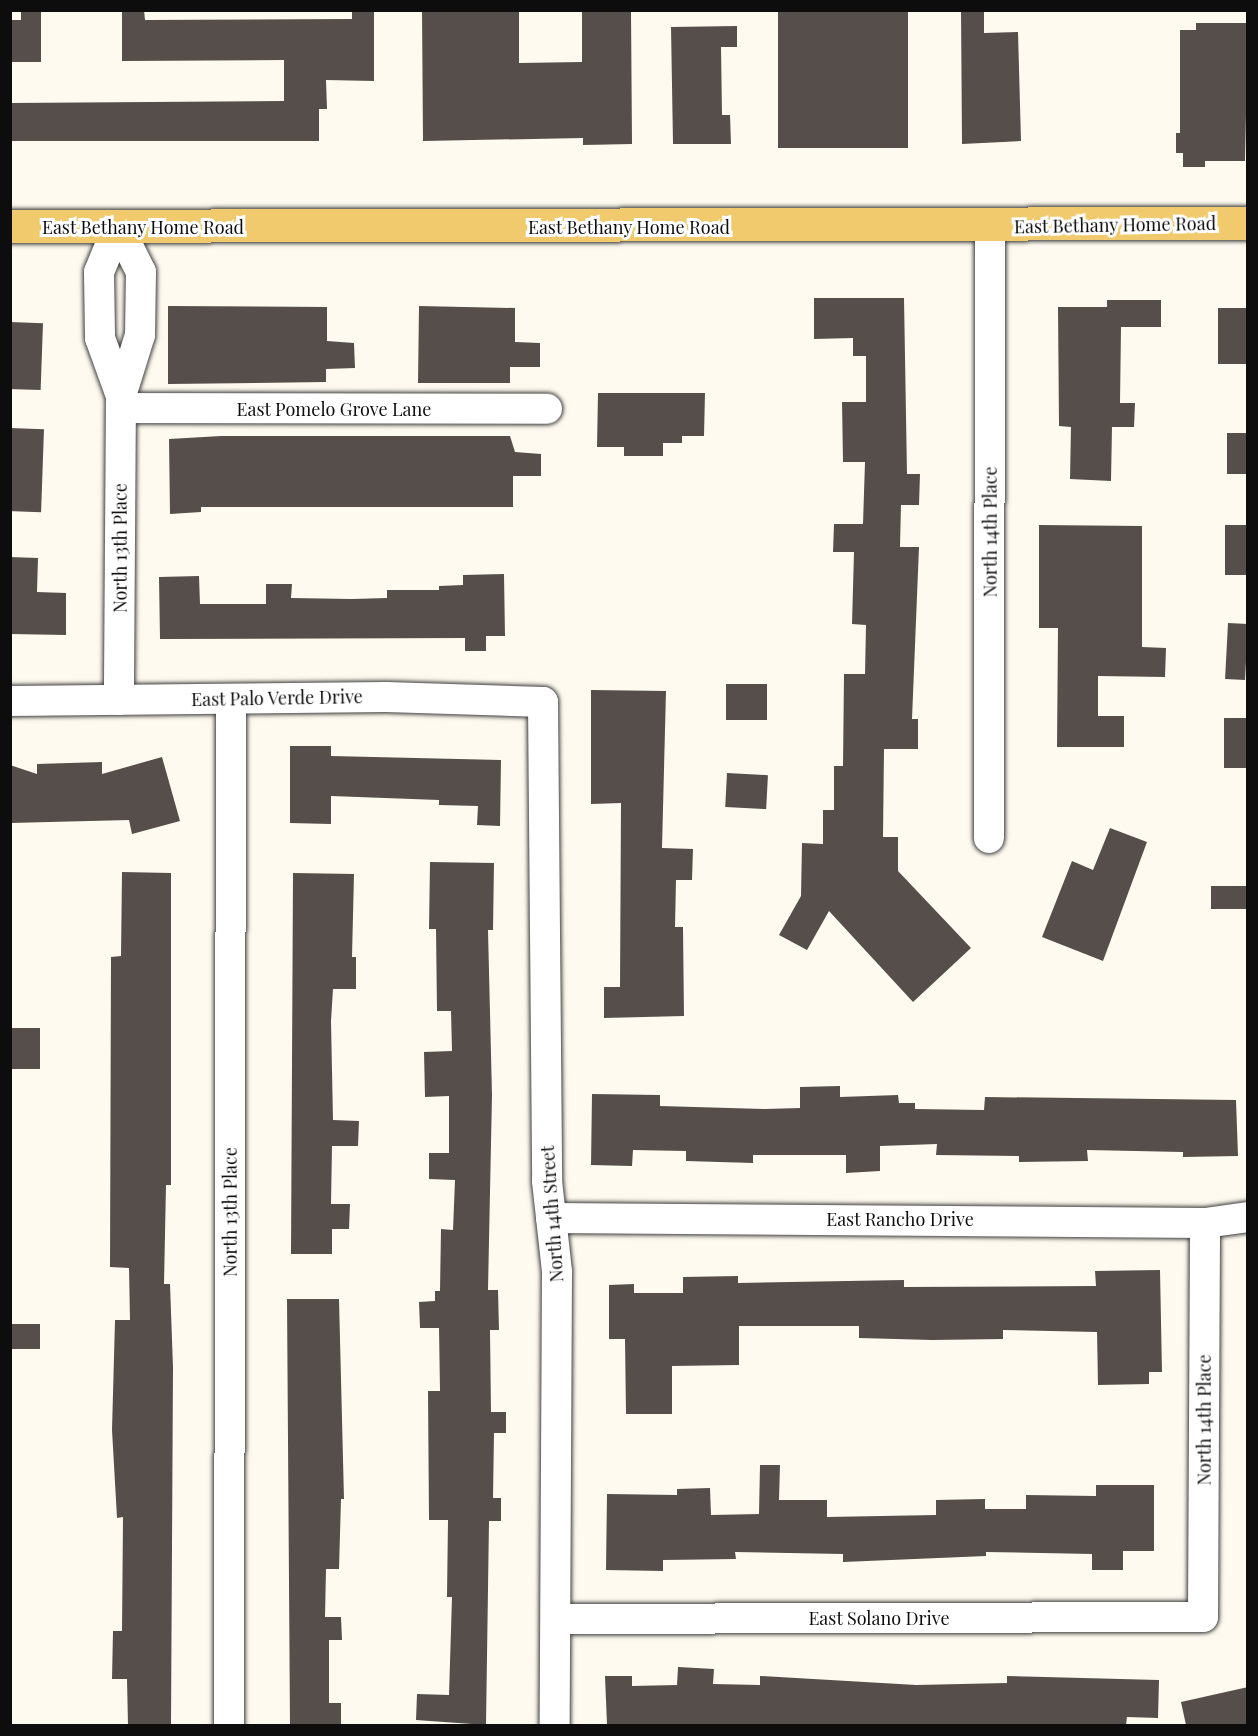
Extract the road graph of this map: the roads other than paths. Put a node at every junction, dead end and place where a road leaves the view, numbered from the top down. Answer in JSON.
{"nodes":[{"id":1,"x":1248,"y":223,"type":"edge"},
{"id":2,"x":10,"y":226,"type":"edge"},
{"id":3,"x":118,"y":226,"type":"junction"},
{"id":4,"x":990,"y":226,"type":"junction"},
{"id":5,"x":121,"y":402,"type":"junction"},
{"id":6,"x":547,"y":409,"type":"dead end"},
{"id":7,"x":231,"y":699,"type":"junction"},
{"id":8,"x":119,"y":700,"type":"junction"},
{"id":9,"x":10,"y":701,"type":"edge"},
{"id":10,"x":543,"y":702,"type":"joint"},
{"id":11,"x":989,"y":838,"type":"dead end"},
{"id":12,"x":1248,"y":1217,"type":"edge"},
{"id":13,"x":551,"y":1218,"type":"junction"},
{"id":14,"x":1205,"y":1223,"type":"junction"},
{"id":15,"x":1203,"y":1617,"type":"joint"},
{"id":16,"x":556,"y":1619,"type":"junction"},
{"id":17,"x":229,"y":1725,"type":"edge"},
{"id":18,"x":555,"y":1725,"type":"edge"}],
"edges":[{"from":1,"to":4,"type":"main road","name":"East Bethany Home Road"},
{"from":2,"to":3,"type":"main road","name":"East Bethany Home Road"},
{"from":3,"to":4,"type":"main road","name":"East Bethany Home Road"},
{"from":3,"to":5,"type":"street","name":"North 13th Place"},
{"from":3,"to":5,"type":"street","name":"North 13th Place"},
{"from":4,"to":11,"type":"street","name":"North 14th Place"},
{"from":5,"to":6,"type":"street","name":"East Pomelo Grove Lane"},
{"from":5,"to":8,"type":"street","name":"North 13th Place"},
{"from":7,"to":8,"type":"street","name":"East Palo Verde Drive"},
{"from":7,"to":10,"type":"street","name":"East Palo Verde Drive"},
{"from":7,"to":17,"type":"street","name":"North 13th Place"},
{"from":8,"to":9,"type":"street","name":"East Palo Verde Drive"},
{"from":10,"to":13,"type":"street","name":"North 14th Street"},
{"from":12,"to":14,"type":"street","name":"East Rancho Drive"},
{"from":13,"to":14,"type":"street","name":"East Rancho Drive"},
{"from":13,"to":16,"type":"street","name":"North 14th Street"},
{"from":14,"to":15,"type":"street","name":"North 14th Place"},
{"from":15,"to":16,"type":"street","name":"East Solano Drive"},
{"from":16,"to":18,"type":"street","name":"North 14th Street"}]}
